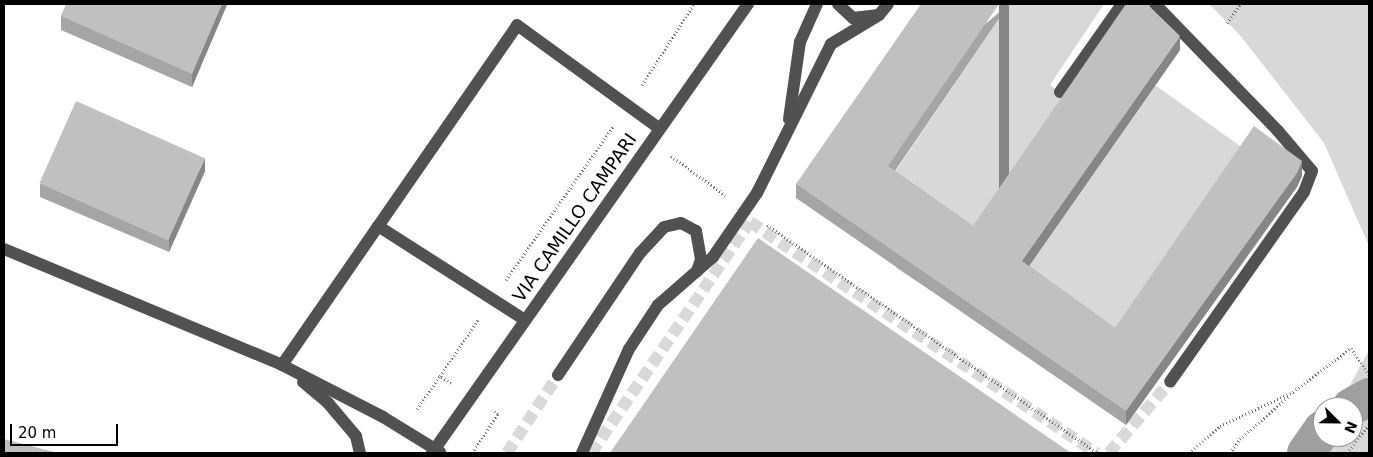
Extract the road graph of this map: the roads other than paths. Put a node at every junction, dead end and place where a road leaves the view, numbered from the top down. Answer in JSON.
{"nodes":[{"id":1,"x":748,"y":4,"type":"edge"},
{"id":2,"x":817,"y":4,"type":"edge"},
{"id":3,"x":838,"y":4,"type":"edge"},
{"id":4,"x":888,"y":4,"type":"edge"},
{"id":5,"x":1122,"y":4,"type":"edge"},
{"id":6,"x":1156,"y":4,"type":"edge"},
{"id":7,"x":879,"y":15,"type":"junction"},
{"id":8,"x":1060,"y":92,"type":"dead end"},
{"id":9,"x":659,"y":128,"type":"junction"},
{"id":10,"x":788,"y":134,"type":"junction"},
{"id":11,"x":378,"y":226,"type":"junction"},
{"id":12,"x":4,"y":249,"type":"edge"},
{"id":13,"x":697,"y":271,"type":"junction"},
{"id":14,"x":525,"y":320,"type":"junction"},
{"id":15,"x":282,"y":365,"type":"junction"},
{"id":16,"x":558,"y":375,"type":"tunnel mouth"},
{"id":17,"x":1170,"y":382,"type":"tunnel mouth"},
{"id":18,"x":436,"y":452,"type":"edge"},
{"id":19,"x":360,"y":453,"type":"edge"},
{"id":20,"x":582,"y":453,"type":"edge"}],
"edges":[{"from":1,"to":9,"type":"street","name":"VIA CAMILLO CAMPARI"},
{"from":2,"to":10,"type":"street"},
{"from":3,"to":7,"type":"street"},
{"from":4,"to":7,"type":"street"},
{"from":5,"to":8,"type":"street"},
{"from":6,"to":17,"type":"street"},
{"from":7,"to":10,"type":"street"},
{"from":9,"to":11,"type":"street"},
{"from":9,"to":14,"type":"street","name":"VIA CAMILLO CAMPARI"},
{"from":10,"to":13,"type":"street"},
{"from":11,"to":14,"type":"street"},
{"from":11,"to":15,"type":"street"},
{"from":12,"to":15,"type":"street"},
{"from":13,"to":16,"type":"street"},
{"from":13,"to":20,"type":"street"},
{"from":14,"to":18,"type":"street","name":"VIA CAMILLO CAMPARI"},
{"from":15,"to":18,"type":"street"},
{"from":15,"to":19,"type":"street"}]}
